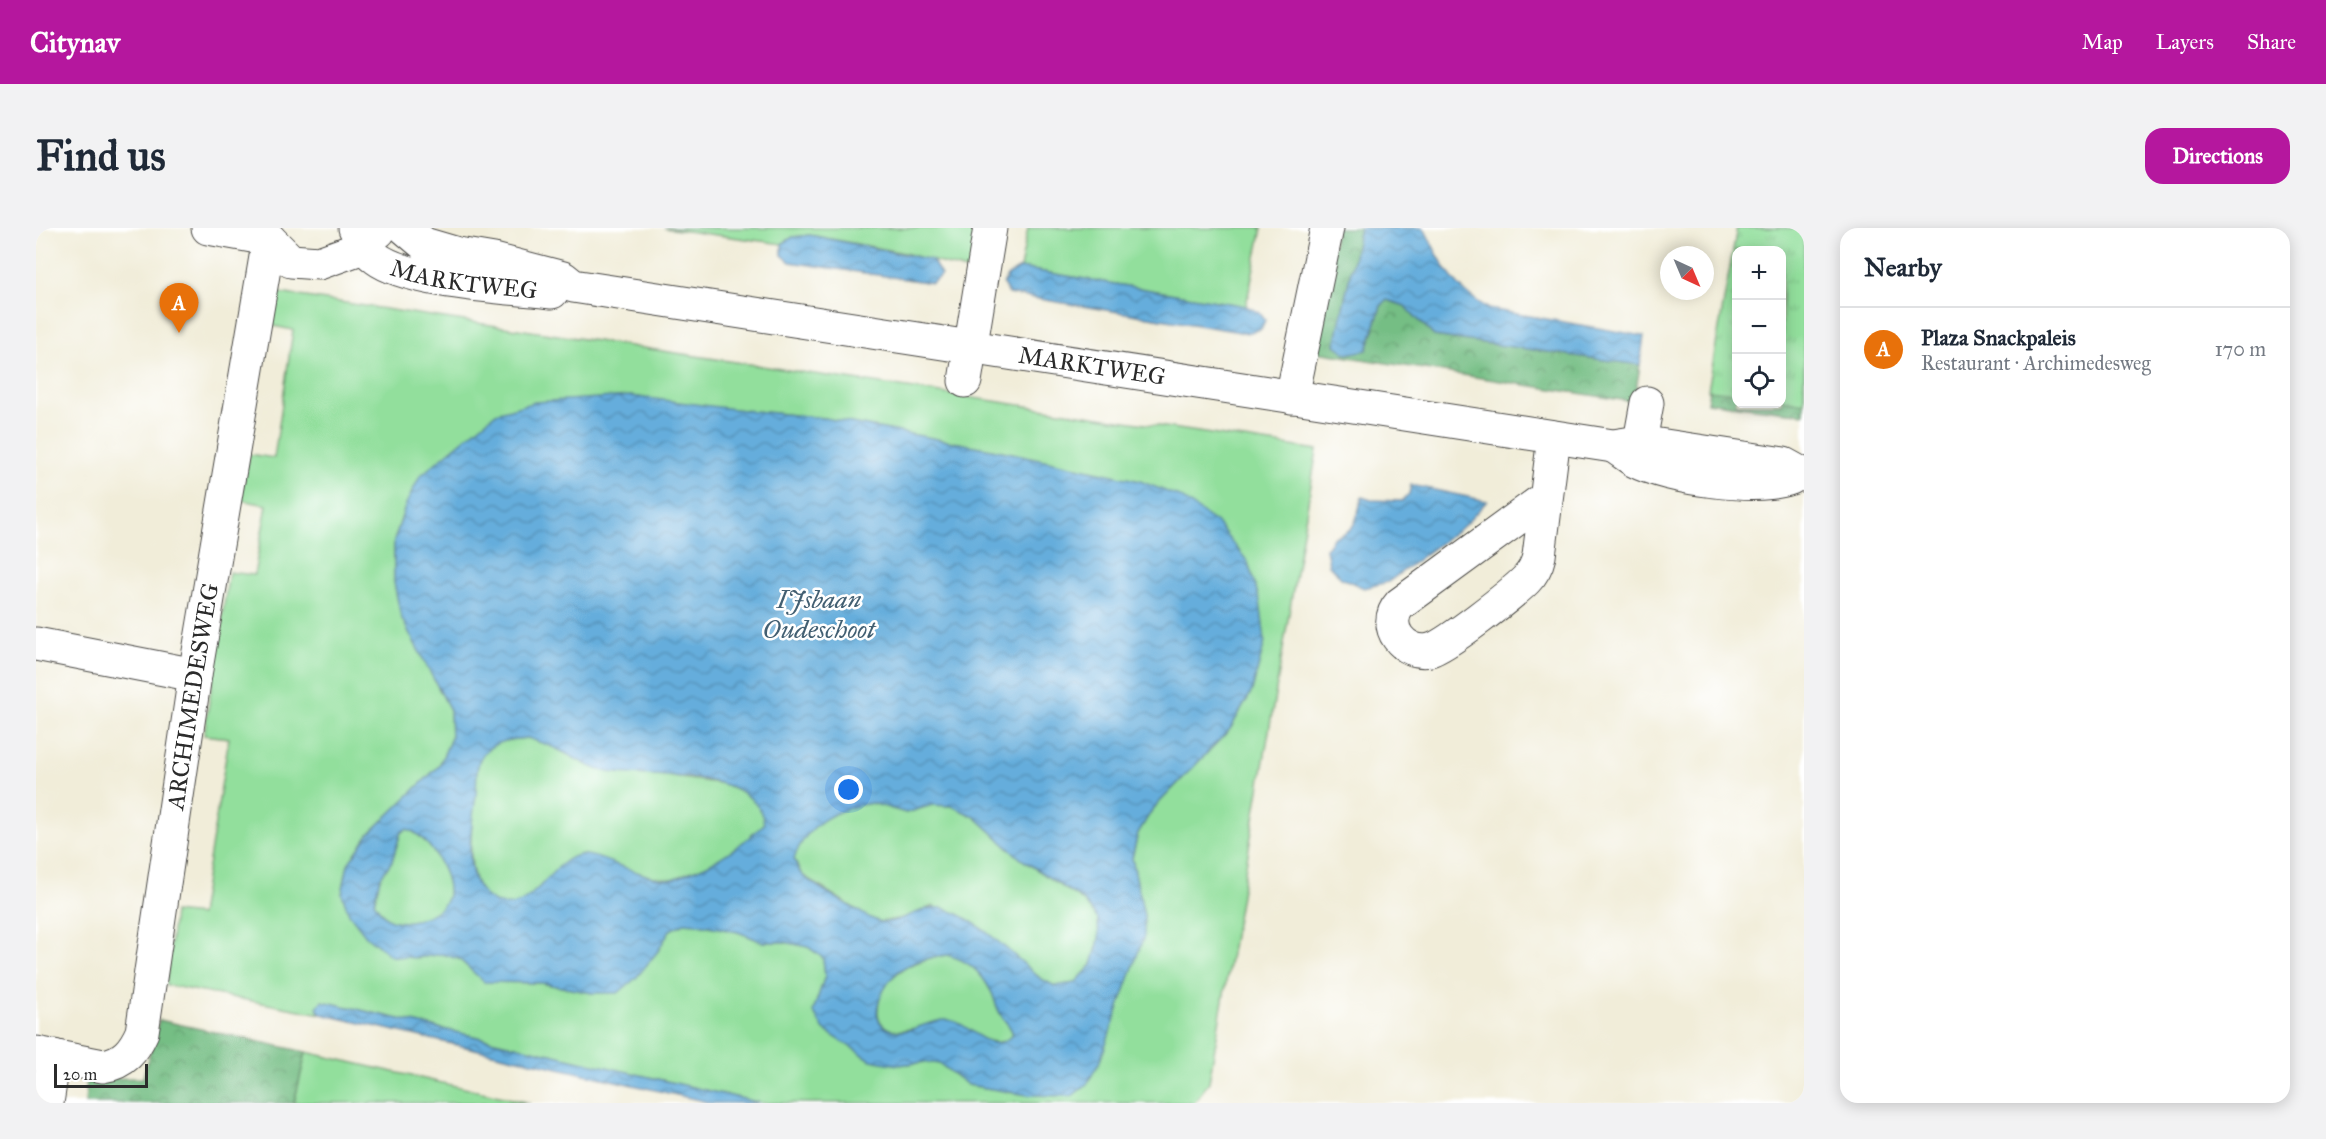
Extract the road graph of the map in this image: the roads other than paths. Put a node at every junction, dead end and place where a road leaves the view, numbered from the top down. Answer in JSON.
{"nodes":[{"id":1,"x":208,"y":228,"type":"edge"},
{"id":2,"x":405,"y":228,"type":"edge"},
{"id":3,"x":990,"y":228,"type":"edge"},
{"id":4,"x":1327,"y":228,"type":"edge"},
{"id":5,"x":277,"y":234,"type":"edge"},
{"id":6,"x":367,"y":234,"type":"edge"},
{"id":7,"x":573,"y":286,"type":"junction"},
{"id":8,"x":971,"y":348,"type":"junction"},
{"id":9,"x":966,"y":381,"type":"dead end"},
{"id":10,"x":1292,"y":397,"type":"junction"},
{"id":11,"x":1647,"y":403,"type":"dead end"},
{"id":12,"x":1554,"y":436,"type":"junction"},
{"id":13,"x":1627,"y":441,"type":"junction"},
{"id":14,"x":1802,"y":474,"type":"edge"},
{"id":15,"x":1545,"y":498,"type":"junction"},
{"id":16,"x":36,"y":644,"type":"edge"},
{"id":17,"x":195,"y":675,"type":"junction"},
{"id":18,"x":45,"y":1055,"type":"edge"},
{"id":19,"x":47,"y":1103,"type":"edge"}],
"edges":[{"from":1,"to":5,"type":"street"},
{"from":2,"to":7,"type":"street","name":"MARKTWEG"},
{"from":3,"to":8,"type":"street"},
{"from":4,"to":10,"type":"street"},
{"from":5,"to":6,"type":"street","name":"MARKTWEG"},
{"from":5,"to":17,"type":"street","name":"ARCHIMEDESWEG"},
{"from":6,"to":7,"type":"street","name":"MARKTWEG"},
{"from":7,"to":8,"type":"street","name":"MARKTWEG"},
{"from":8,"to":9,"type":"street"},
{"from":8,"to":10,"type":"street","name":"MARKTWEG"},
{"from":10,"to":12,"type":"street","name":"MARKTWEG"},
{"from":11,"to":13,"type":"street"},
{"from":12,"to":13,"type":"street","name":"MARKTWEG"},
{"from":12,"to":15,"type":"street"},
{"from":13,"to":14,"type":"street","name":"MARKTWEG"},
{"from":15,"to":15,"type":"street"},
{"from":16,"to":17,"type":"street"},
{"from":17,"to":18,"type":"street","name":"ARCHIMEDESWEG"},
{"from":18,"to":19,"type":"street"}]}
